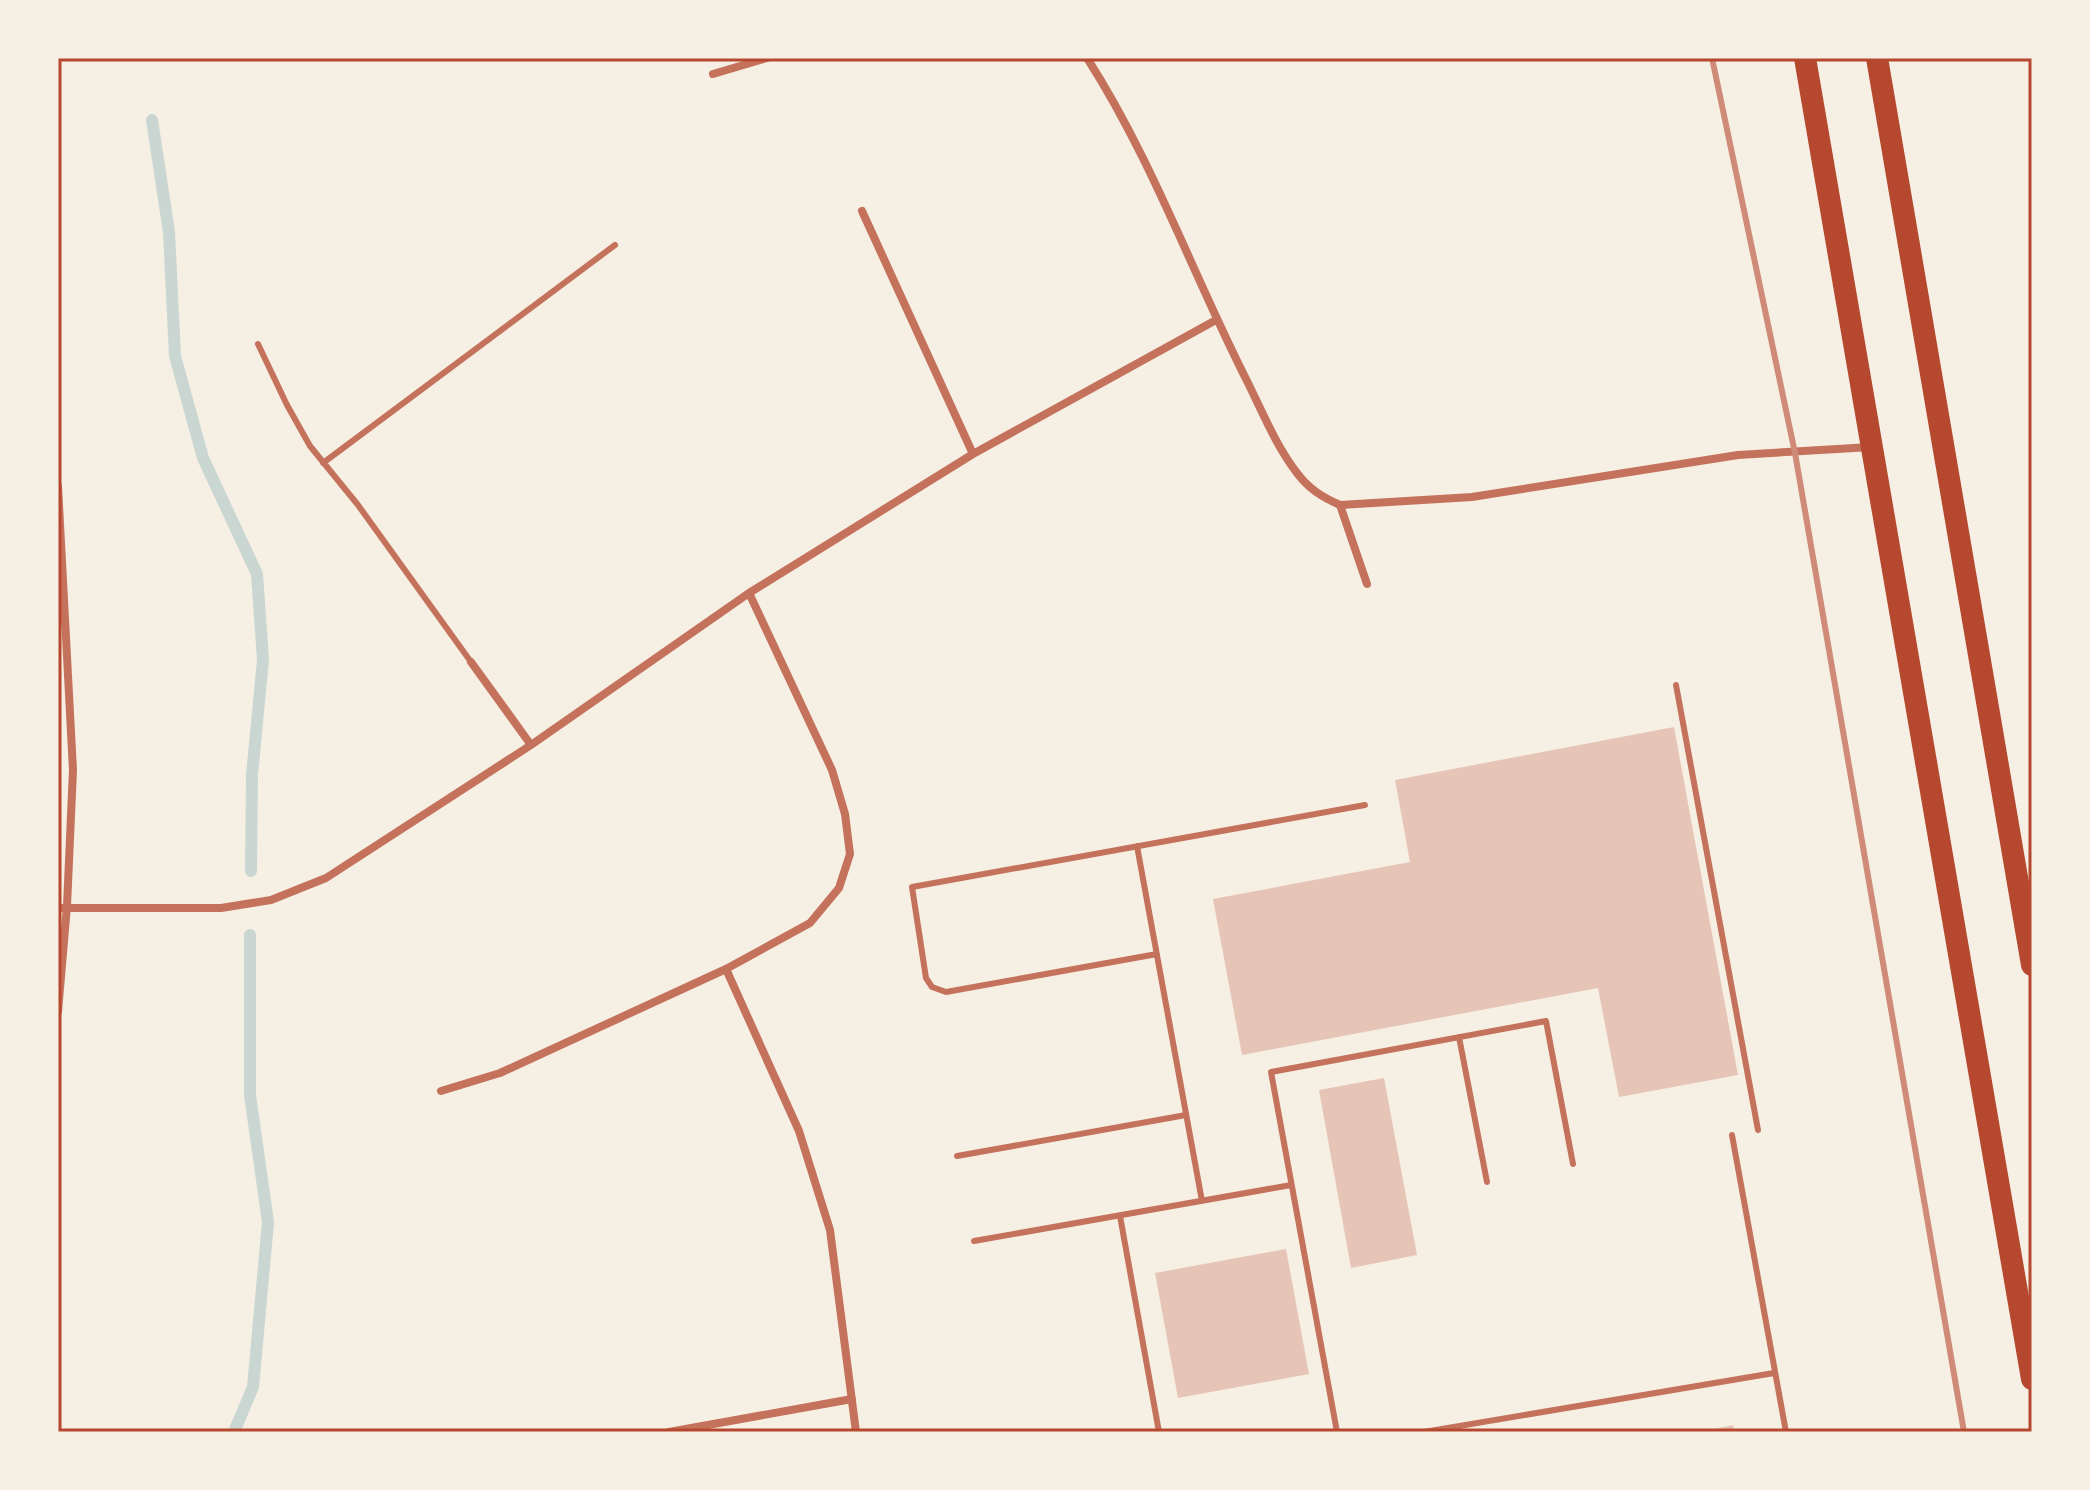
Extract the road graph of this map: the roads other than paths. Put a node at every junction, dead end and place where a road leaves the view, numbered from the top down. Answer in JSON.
{"nodes":[{"id":1,"x":767,"y":58,"type":"edge"},
{"id":2,"x":1087,"y":58,"type":"edge"},
{"id":3,"x":1805,"y":58,"type":"edge"},
{"id":4,"x":1877,"y":58,"type":"edge"},
{"id":5,"x":713,"y":74,"type":"dead end"},
{"id":6,"x":862,"y":211,"type":"dead end"},
{"id":7,"x":615,"y":245,"type":"dead end"},
{"id":8,"x":1216,"y":320,"type":"junction"},
{"id":9,"x":258,"y":344,"type":"dead end"},
{"id":10,"x":1872,"y":447,"type":"junction"},
{"id":11,"x":973,"y":454,"type":"junction"},
{"id":12,"x":323,"y":463,"type":"junction"},
{"id":13,"x":58,"y":486,"type":"edge"},
{"id":14,"x":1340,"y":505,"type":"junction"},
{"id":15,"x":1367,"y":584,"type":"dead end"},
{"id":16,"x":749,"y":593,"type":"junction"},
{"id":17,"x":471,"y":662,"type":"joint"},
{"id":18,"x":1676,"y":685,"type":"dead end"},
{"id":19,"x":531,"y":745,"type":"junction"},
{"id":20,"x":1365,"y":805,"type":"dead end"},
{"id":21,"x":1137,"y":846,"type":"junction"},
{"id":22,"x":62,"y":907,"type":"edge"},
{"id":23,"x":1157,"y":954,"type":"junction"},
{"id":24,"x":2032,"y":965,"type":"edge"},
{"id":25,"x":726,"y":969,"type":"junction"},
{"id":26,"x":58,"y":1012,"type":"edge"},
{"id":27,"x":1459,"y":1037,"type":"junction"},
{"id":28,"x":441,"y":1091,"type":"dead end"},
{"id":29,"x":1186,"y":1115,"type":"junction"},
{"id":30,"x":1758,"y":1130,"type":"dead end"},
{"id":31,"x":1732,"y":1135,"type":"dead end"},
{"id":32,"x":957,"y":1156,"type":"dead end"},
{"id":33,"x":1573,"y":1164,"type":"dead end"},
{"id":34,"x":1487,"y":1182,"type":"dead end"},
{"id":35,"x":1291,"y":1185,"type":"junction"},
{"id":36,"x":1202,"y":1201,"type":"junction"},
{"id":37,"x":1120,"y":1216,"type":"junction"},
{"id":38,"x":974,"y":1241,"type":"dead end"},
{"id":39,"x":1774,"y":1373,"type":"junction"},
{"id":40,"x":2032,"y":1379,"type":"edge"},
{"id":41,"x":852,"y":1399,"type":"junction"},
{"id":42,"x":669,"y":1432,"type":"edge"},
{"id":43,"x":856,"y":1432,"type":"edge"},
{"id":44,"x":1159,"y":1432,"type":"edge"},
{"id":45,"x":1337,"y":1432,"type":"edge"},
{"id":46,"x":1424,"y":1432,"type":"edge"},
{"id":47,"x":1786,"y":1432,"type":"edge"}],
"edges":[{"from":1,"to":5,"type":"street"},
{"from":2,"to":8,"type":"street"},
{"from":3,"to":10,"type":"highway"},
{"from":4,"to":24,"type":"highway"},
{"from":6,"to":11,"type":"street"},
{"from":7,"to":12,"type":"lane"},
{"from":8,"to":11,"type":"street"},
{"from":8,"to":14,"type":"street"},
{"from":9,"to":12,"type":"lane"},
{"from":10,"to":14,"type":"street"},
{"from":10,"to":40,"type":"highway"},
{"from":11,"to":16,"type":"street"},
{"from":12,"to":17,"type":"lane"},
{"from":13,"to":22,"type":"street"},
{"from":14,"to":15,"type":"street"},
{"from":16,"to":19,"type":"street"},
{"from":16,"to":25,"type":"street"},
{"from":17,"to":19,"type":"street"},
{"from":18,"to":30,"type":"lane"},
{"from":19,"to":22,"type":"street"},
{"from":20,"to":21,"type":"lane"},
{"from":21,"to":23,"type":"lane"},
{"from":21,"to":23,"type":"lane"},
{"from":22,"to":26,"type":"street"},
{"from":23,"to":29,"type":"lane"},
{"from":25,"to":28,"type":"street"},
{"from":25,"to":41,"type":"street"},
{"from":27,"to":33,"type":"lane"},
{"from":27,"to":34,"type":"lane"},
{"from":27,"to":35,"type":"lane"},
{"from":29,"to":32,"type":"lane"},
{"from":29,"to":36,"type":"lane"},
{"from":31,"to":39,"type":"lane"},
{"from":35,"to":36,"type":"lane"},
{"from":35,"to":45,"type":"lane"},
{"from":36,"to":37,"type":"lane"},
{"from":37,"to":38,"type":"lane"},
{"from":37,"to":44,"type":"lane"},
{"from":39,"to":46,"type":"lane"},
{"from":39,"to":47,"type":"lane"},
{"from":41,"to":42,"type":"street"},
{"from":41,"to":43,"type":"street"}]}
